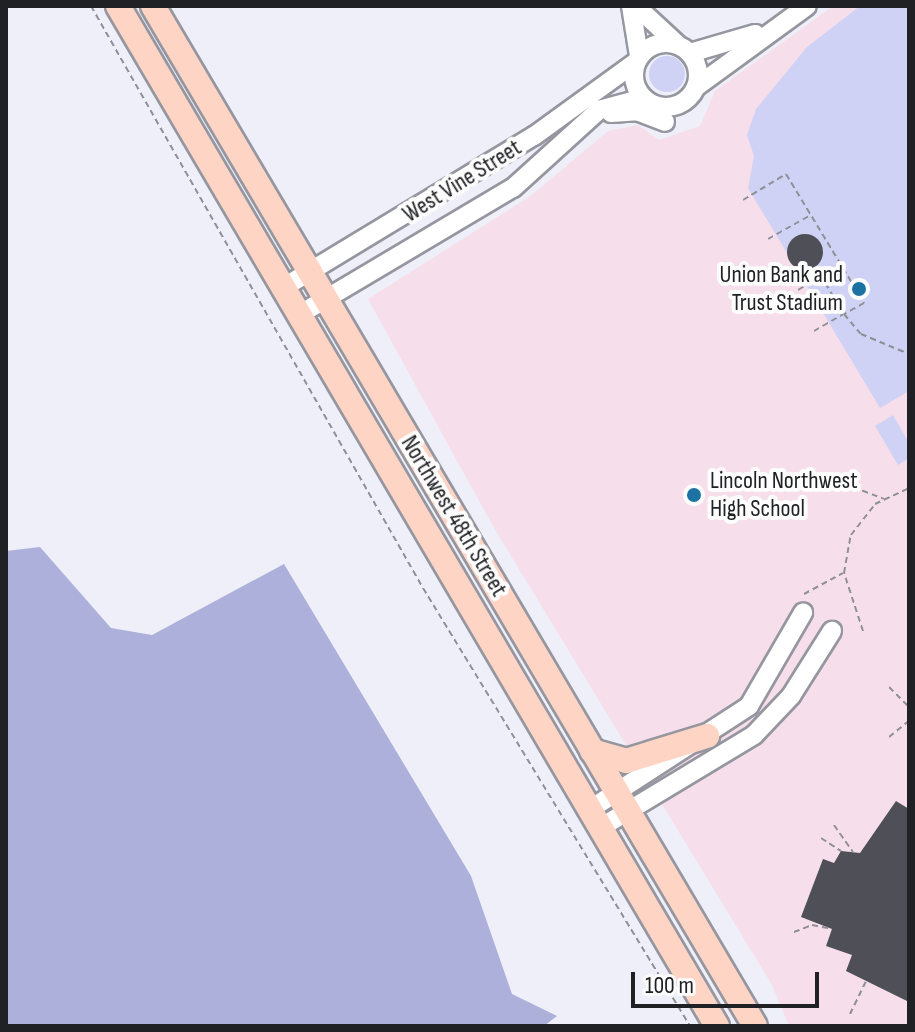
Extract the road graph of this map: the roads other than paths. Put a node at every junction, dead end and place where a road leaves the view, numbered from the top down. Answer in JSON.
{"nodes":[{"id":1,"x":118,"y":6,"type":"edge"},
{"id":2,"x":153,"y":6,"type":"edge"},
{"id":3,"x":634,"y":6,"type":"edge"},
{"id":4,"x":792,"y":6,"type":"edge"},
{"id":5,"x":807,"y":6,"type":"edge"},
{"id":6,"x":684,"y":48,"type":"junction"},
{"id":7,"x":638,"y":59,"type":"junction"},
{"id":8,"x":696,"y":87,"type":"junction"},
{"id":9,"x":643,"y":98,"type":"junction"},
{"id":10,"x":665,"y":122,"type":"dead end"},
{"id":11,"x":584,"y":128,"type":"junction"},
{"id":12,"x":308,"y":273,"type":"junction"},
{"id":13,"x":281,"y":289,"type":"junction"},
{"id":14,"x":324,"y":300,"type":"junction"},
{"id":15,"x":297,"y":316,"type":"junction"},
{"id":16,"x":803,"y":613,"type":"dead end"},
{"id":17,"x":832,"y":631,"type":"dead end"},
{"id":18,"x":707,"y":736,"type":"junction"},
{"id":19,"x":592,"y":751,"type":"junction"},
{"id":20,"x":622,"y":803,"type":"junction"},
{"id":21,"x":594,"y":819,"type":"junction"},
{"id":22,"x":717,"y":1026,"type":"edge"},
{"id":23,"x":755,"y":1026,"type":"edge"}],
"edges":[{"from":1,"to":13,"type":"main road","name":"Northwest 48th Street"},
{"from":2,"to":12,"type":"main road","name":"Northwest 48th Street"},
{"from":3,"to":6,"type":"street"},
{"from":3,"to":7,"type":"street"},
{"from":4,"to":6,"type":"street"},
{"from":5,"to":8,"type":"street"},
{"from":6,"to":7,"type":"street"},
{"from":6,"to":8,"type":"street"},
{"from":7,"to":9,"type":"street"},
{"from":7,"to":12,"type":"street","name":"West Vine Street"},
{"from":8,"to":9,"type":"street"},
{"from":9,"to":11,"type":"street","name":"West Vine Street"},
{"from":10,"to":11,"type":"street"},
{"from":11,"to":14,"type":"street","name":"West Vine Street"},
{"from":12,"to":13,"type":"street","name":"West Vine Street"},
{"from":12,"to":14,"type":"main road","name":"Northwest 48th Street"},
{"from":13,"to":15,"type":"main road","name":"Northwest 48th Street"},
{"from":14,"to":15,"type":"street","name":"West Vine Street"},
{"from":14,"to":19,"type":"main road","name":"Northwest 48th Street"},
{"from":15,"to":21,"type":"main road","name":"Northwest 48th Street"},
{"from":16,"to":18,"type":"street"},
{"from":17,"to":20,"type":"street"},
{"from":18,"to":19,"type":"main road"},
{"from":18,"to":20,"type":"street"},
{"from":19,"to":20,"type":"main road","name":"Northwest 48th Street"},
{"from":20,"to":21,"type":"street"},
{"from":20,"to":23,"type":"main road","name":"Northwest 48th Street"},
{"from":21,"to":22,"type":"main road","name":"Northwest 48th Street"}]}
